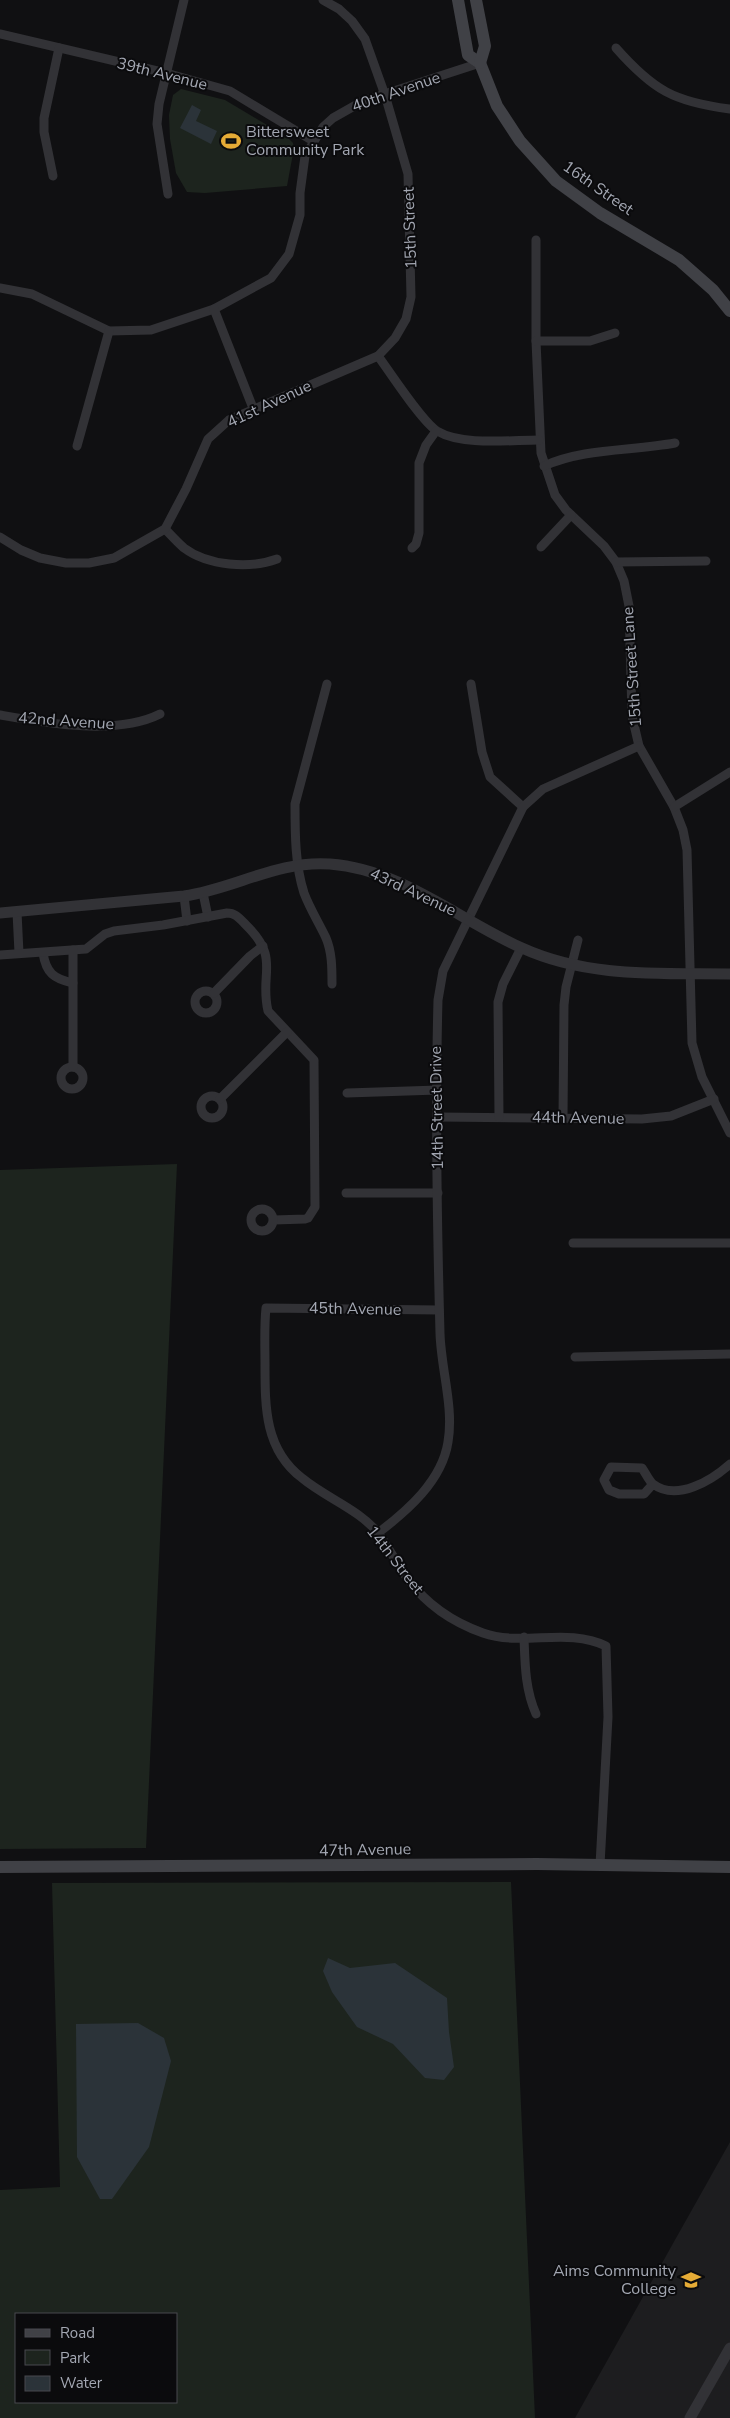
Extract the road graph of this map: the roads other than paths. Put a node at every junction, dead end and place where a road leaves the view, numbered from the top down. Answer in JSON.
{"nodes":[{"id":1,"x":184,"y":0,"type":"edge"},
{"id":2,"x":323,"y":0,"type":"edge"},
{"id":3,"x":458,"y":0,"type":"edge"},
{"id":4,"x":476,"y":0,"type":"edge"},
{"id":5,"x":0,"y":34,"type":"edge"},
{"id":6,"x":59,"y":48,"type":"junction"},
{"id":7,"x":616,"y":48,"type":"dead end"},
{"id":8,"x":480,"y":63,"type":"junction"},
{"id":9,"x":166,"y":73,"type":"junction"},
{"id":10,"x":386,"y":94,"type":"junction"},
{"id":11,"x":730,"y":109,"type":"edge"},
{"id":12,"x":313,"y":141,"type":"junction"},
{"id":13,"x":53,"y":176,"type":"dead end"},
{"id":14,"x":168,"y":194,"type":"dead end"},
{"id":15,"x":536,"y":240,"type":"dead end"},
{"id":16,"x":0,"y":288,"type":"edge"},
{"id":17,"x":214,"y":309,"type":"junction"},
{"id":18,"x":730,"y":310,"type":"edge"},
{"id":19,"x":109,"y":331,"type":"junction"},
{"id":20,"x":615,"y":333,"type":"dead end"},
{"id":21,"x":536,"y":341,"type":"junction"},
{"id":22,"x":378,"y":356,"type":"junction"},
{"id":23,"x":253,"y":408,"type":"junction"},
{"id":24,"x":436,"y":431,"type":"junction"},
{"id":25,"x":539,"y":440,"type":"junction"},
{"id":26,"x":675,"y":443,"type":"dead end"},
{"id":27,"x":77,"y":446,"type":"dead end"},
{"id":28,"x":544,"y":466,"type":"junction"},
{"id":29,"x":571,"y":515,"type":"junction"},
{"id":30,"x":165,"y":529,"type":"junction"},
{"id":31,"x":0,"y":537,"type":"edge"},
{"id":32,"x":541,"y":547,"type":"dead end"},
{"id":33,"x":412,"y":548,"type":"dead end"},
{"id":34,"x":277,"y":559,"type":"dead end"},
{"id":35,"x":706,"y":561,"type":"dead end"},
{"id":36,"x":616,"y":562,"type":"junction"},
{"id":37,"x":327,"y":684,"type":"dead end"},
{"id":38,"x":471,"y":684,"type":"dead end"},
{"id":39,"x":160,"y":714,"type":"dead end"},
{"id":40,"x":0,"y":715,"type":"edge"},
{"id":41,"x":639,"y":746,"type":"junction"},
{"id":42,"x":730,"y":772,"type":"edge"},
{"id":43,"x":523,"y":808,"type":"junction"},
{"id":44,"x":674,"y":808,"type":"junction"},
{"id":45,"x":298,"y":864,"type":"junction"},
{"id":46,"x":203,"y":893,"type":"junction"},
{"id":47,"x":184,"y":896,"type":"junction"},
{"id":48,"x":17,"y":912,"type":"junction"},
{"id":49,"x":0,"y":913,"type":"edge"},
{"id":50,"x":208,"y":917,"type":"junction"},
{"id":51,"x":468,"y":918,"type":"junction"},
{"id":52,"x":187,"y":921,"type":"junction"},
{"id":53,"x":578,"y":940,"type":"dead end"},
{"id":54,"x":263,"y":946,"type":"junction"},
{"id":55,"x":521,"y":948,"type":"junction"},
{"id":56,"x":73,"y":950,"type":"junction"},
{"id":57,"x":19,"y":953,"type":"junction"},
{"id":58,"x":43,"y":953,"type":"junction"},
{"id":59,"x":0,"y":955,"type":"edge"},
{"id":60,"x":572,"y":966,"type":"junction"},
{"id":61,"x":690,"y":974,"type":"junction"},
{"id":62,"x":730,"y":974,"type":"edge"},
{"id":63,"x":73,"y":982,"type":"junction"},
{"id":64,"x":332,"y":984,"type":"dead end"},
{"id":65,"x":214,"y":993,"type":"dead end"},
{"id":66,"x":287,"y":1032,"type":"junction"},
{"id":67,"x":72,"y":1067,"type":"dead end"},
{"id":68,"x":438,"y":1090,"type":"junction"},
{"id":69,"x":347,"y":1093,"type":"dead end"},
{"id":70,"x":220,"y":1099,"type":"dead end"},
{"id":71,"x":714,"y":1099,"type":"junction"},
{"id":72,"x":499,"y":1116,"type":"junction"},
{"id":73,"x":438,"y":1117,"type":"junction"},
{"id":74,"x":563,"y":1118,"type":"junction"},
{"id":75,"x":730,"y":1133,"type":"edge"},
{"id":76,"x":346,"y":1193,"type":"dead end"},
{"id":77,"x":438,"y":1193,"type":"junction"},
{"id":78,"x":274,"y":1220,"type":"dead end"},
{"id":79,"x":573,"y":1243,"type":"dead end"},
{"id":80,"x":730,"y":1243,"type":"edge"},
{"id":81,"x":270,"y":1308,"type":"joint"},
{"id":82,"x":440,"y":1310,"type":"junction"},
{"id":83,"x":730,"y":1354,"type":"edge"},
{"id":84,"x":575,"y":1357,"type":"dead end"},
{"id":85,"x":730,"y":1464,"type":"edge"},
{"id":86,"x":653,"y":1484,"type":"junction"},
{"id":87,"x":378,"y":1533,"type":"junction"},
{"id":88,"x":524,"y":1637,"type":"junction"},
{"id":89,"x":536,"y":1714,"type":"dead end"},
{"id":90,"x":600,"y":1865,"type":"junction"},
{"id":91,"x":0,"y":1867,"type":"edge"},
{"id":92,"x":730,"y":1867,"type":"edge"},
{"id":93,"x":730,"y":2348,"type":"edge"},
{"id":94,"x":730,"y":2366,"type":"edge"},
{"id":95,"x":713,"y":2377,"type":"junction"},
{"id":96,"x":690,"y":2418,"type":"edge"}],
"edges":[{"from":1,"to":9,"type":"street"},
{"from":2,"to":10,"type":"street","name":"15th Street"},
{"from":3,"to":8,"type":"main road","name":"16th Street"},
{"from":4,"to":8,"type":"main road","name":"16th Street"},
{"from":5,"to":6,"type":"street","name":"39th Avenue"},
{"from":6,"to":9,"type":"street","name":"39th Avenue"},
{"from":6,"to":13,"type":"street"},
{"from":7,"to":11,"type":"street"},
{"from":8,"to":10,"type":"street","name":"40th Avenue"},
{"from":8,"to":18,"type":"main road","name":"16th Street"},
{"from":9,"to":12,"type":"street","name":"39th Avenue"},
{"from":9,"to":14,"type":"street"},
{"from":10,"to":12,"type":"street","name":"40th Avenue"},
{"from":10,"to":22,"type":"street","name":"15th Street"},
{"from":12,"to":17,"type":"street","name":"40th Avenue"},
{"from":15,"to":21,"type":"street","name":"15th Street Lane"},
{"from":16,"to":19,"type":"street","name":"40th Avenue"},
{"from":17,"to":19,"type":"street","name":"40th Avenue"},
{"from":17,"to":23,"type":"street"},
{"from":19,"to":27,"type":"street"},
{"from":20,"to":21,"type":"street"},
{"from":21,"to":25,"type":"street","name":"15th Street Lane"},
{"from":22,"to":23,"type":"street","name":"41st Avenue"},
{"from":22,"to":24,"type":"street"},
{"from":23,"to":30,"type":"street","name":"41st Avenue"},
{"from":24,"to":25,"type":"street"},
{"from":24,"to":33,"type":"street"},
{"from":25,"to":28,"type":"street","name":"15th Street Lane"},
{"from":26,"to":28,"type":"street"},
{"from":28,"to":29,"type":"street","name":"15th Street Lane"},
{"from":29,"to":32,"type":"street"},
{"from":29,"to":36,"type":"street","name":"15th Street Lane"},
{"from":30,"to":31,"type":"street"},
{"from":30,"to":34,"type":"street"},
{"from":35,"to":36,"type":"street"},
{"from":36,"to":41,"type":"street","name":"15th Street Lane"},
{"from":37,"to":45,"type":"street"},
{"from":38,"to":43,"type":"street"},
{"from":39,"to":40,"type":"street","name":"42nd Avenue"},
{"from":41,"to":43,"type":"street","name":"14th Street Drive"},
{"from":41,"to":44,"type":"street","name":"15th Street Lane"},
{"from":42,"to":44,"type":"street"},
{"from":43,"to":51,"type":"street","name":"14th Street Drive"},
{"from":44,"to":61,"type":"street","name":"15th Street Lane"},
{"from":45,"to":46,"type":"street","name":"43rd Avenue"},
{"from":45,"to":51,"type":"street","name":"43rd Avenue"},
{"from":45,"to":64,"type":"street"},
{"from":46,"to":47,"type":"street","name":"43rd Avenue"},
{"from":46,"to":50,"type":"street"},
{"from":47,"to":48,"type":"street","name":"43rd Avenue"},
{"from":47,"to":52,"type":"street"},
{"from":48,"to":49,"type":"street","name":"43rd Avenue"},
{"from":48,"to":57,"type":"street"},
{"from":50,"to":52,"type":"street"},
{"from":50,"to":54,"type":"street"},
{"from":51,"to":55,"type":"street","name":"43rd Avenue"},
{"from":51,"to":68,"type":"street","name":"14th Street Drive"},
{"from":52,"to":56,"type":"street"},
{"from":53,"to":60,"type":"street"},
{"from":54,"to":65,"type":"street"},
{"from":54,"to":66,"type":"street"},
{"from":55,"to":60,"type":"street","name":"43rd Avenue"},
{"from":55,"to":72,"type":"street"},
{"from":56,"to":58,"type":"street"},
{"from":56,"to":63,"type":"street"},
{"from":57,"to":58,"type":"street"},
{"from":57,"to":59,"type":"street"},
{"from":58,"to":63,"type":"street"},
{"from":60,"to":61,"type":"street","name":"43rd Avenue"},
{"from":60,"to":74,"type":"street"},
{"from":61,"to":62,"type":"street","name":"43rd Avenue"},
{"from":61,"to":71,"type":"street","name":"15th Street Lane"},
{"from":63,"to":67,"type":"street"},
{"from":66,"to":70,"type":"street"},
{"from":66,"to":78,"type":"street"},
{"from":68,"to":69,"type":"street"},
{"from":68,"to":73,"type":"street","name":"14th Street Drive"},
{"from":71,"to":74,"type":"street","name":"44th Avenue"},
{"from":71,"to":75,"type":"street","name":"15th Street Lane"},
{"from":72,"to":73,"type":"street","name":"44th Avenue"},
{"from":72,"to":74,"type":"street","name":"44th Avenue"},
{"from":73,"to":77,"type":"street","name":"14th Street Drive"},
{"from":76,"to":77,"type":"street"},
{"from":77,"to":82,"type":"street","name":"14th Street Drive"},
{"from":79,"to":80,"type":"street"},
{"from":81,"to":82,"type":"street","name":"45th Avenue"},
{"from":81,"to":87,"type":"street","name":"14th Street"},
{"from":82,"to":87,"type":"street","name":"14th Street Drive"},
{"from":83,"to":84,"type":"street"},
{"from":85,"to":86,"type":"street"},
{"from":86,"to":86,"type":"street"},
{"from":87,"to":88,"type":"street","name":"14th Street"},
{"from":88,"to":89,"type":"street"},
{"from":88,"to":90,"type":"street","name":"14th Street"},
{"from":90,"to":91,"type":"main road","name":"47th Avenue"},
{"from":90,"to":92,"type":"main road","name":"47th Avenue"},
{"from":93,"to":95,"type":"street"},
{"from":94,"to":95,"type":"street"},
{"from":95,"to":96,"type":"street"}]}
